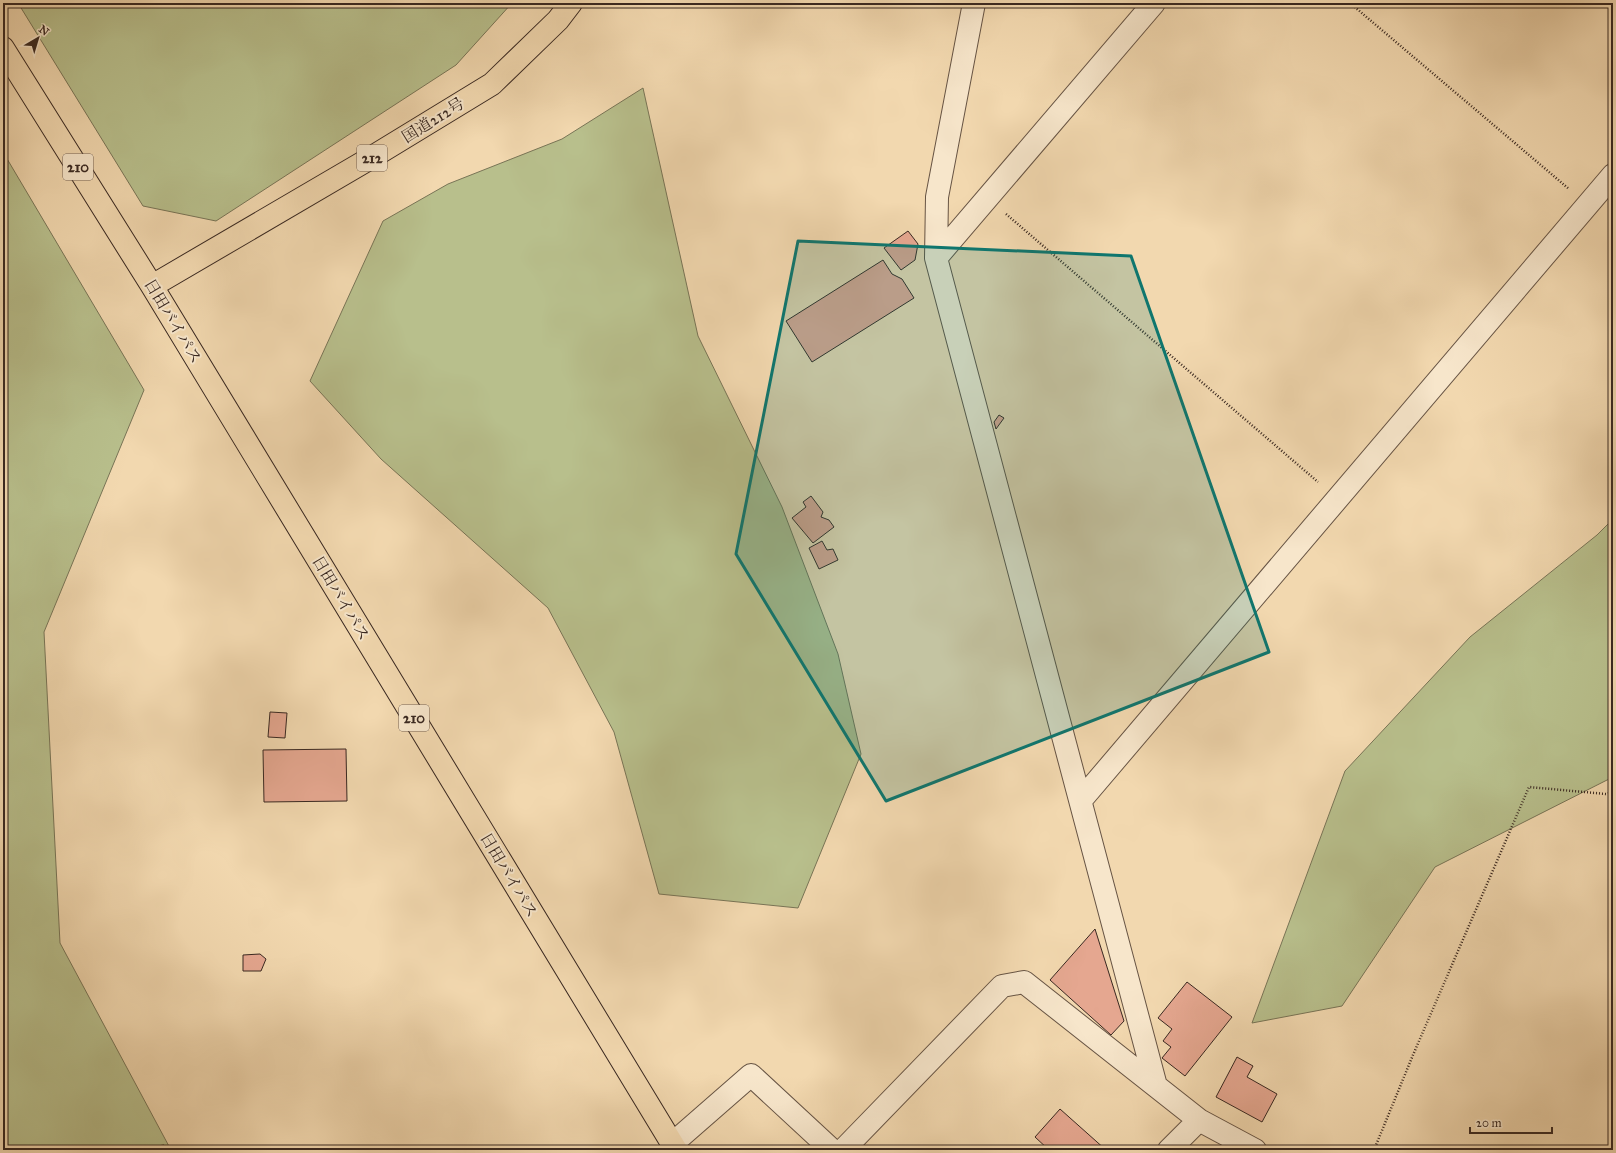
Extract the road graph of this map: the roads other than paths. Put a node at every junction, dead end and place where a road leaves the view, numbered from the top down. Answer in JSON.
{"nodes":[{"id":1,"x":571,"y":3,"type":"edge"},
{"id":2,"x":974,"y":3,"type":"edge"},
{"id":3,"x":1154,"y":3,"type":"edge"},
{"id":4,"x":3,"y":48,"type":"edge"},
{"id":5,"x":1613,"y":175,"type":"edge"},
{"id":6,"x":936,"y":258,"type":"junction"},
{"id":7,"x":152,"y":286,"type":"junction"},
{"id":8,"x":1081,"y":800,"type":"junction"},
{"id":9,"x":1156,"y":1086,"type":"junction"},
{"id":10,"x":1199,"y":1120,"type":"junction"},
{"id":11,"x":674,"y":1147,"type":"edge"},
{"id":12,"x":832,"y":1150,"type":"edge"},
{"id":13,"x":843,"y":1150,"type":"edge"},
{"id":14,"x":1169,"y":1150,"type":"edge"},
{"id":15,"x":1255,"y":1150,"type":"edge"}],
"edges":[{"from":1,"to":7,"type":"highway","name":"国道212号","number":"212"},
{"from":2,"to":6,"type":"street"},
{"from":3,"to":6,"type":"street"},
{"from":4,"to":7,"type":"highway","name":"日田バイパス","number":"210"},
{"from":5,"to":8,"type":"street"},
{"from":6,"to":8,"type":"street"},
{"from":7,"to":11,"type":"highway","name":"日田バイパス","number":"210"},
{"from":8,"to":9,"type":"street"},
{"from":9,"to":10,"type":"street"},
{"from":9,"to":13,"type":"street"},
{"from":10,"to":14,"type":"street"},
{"from":10,"to":15,"type":"street"},
{"from":11,"to":12,"type":"street"}]}
